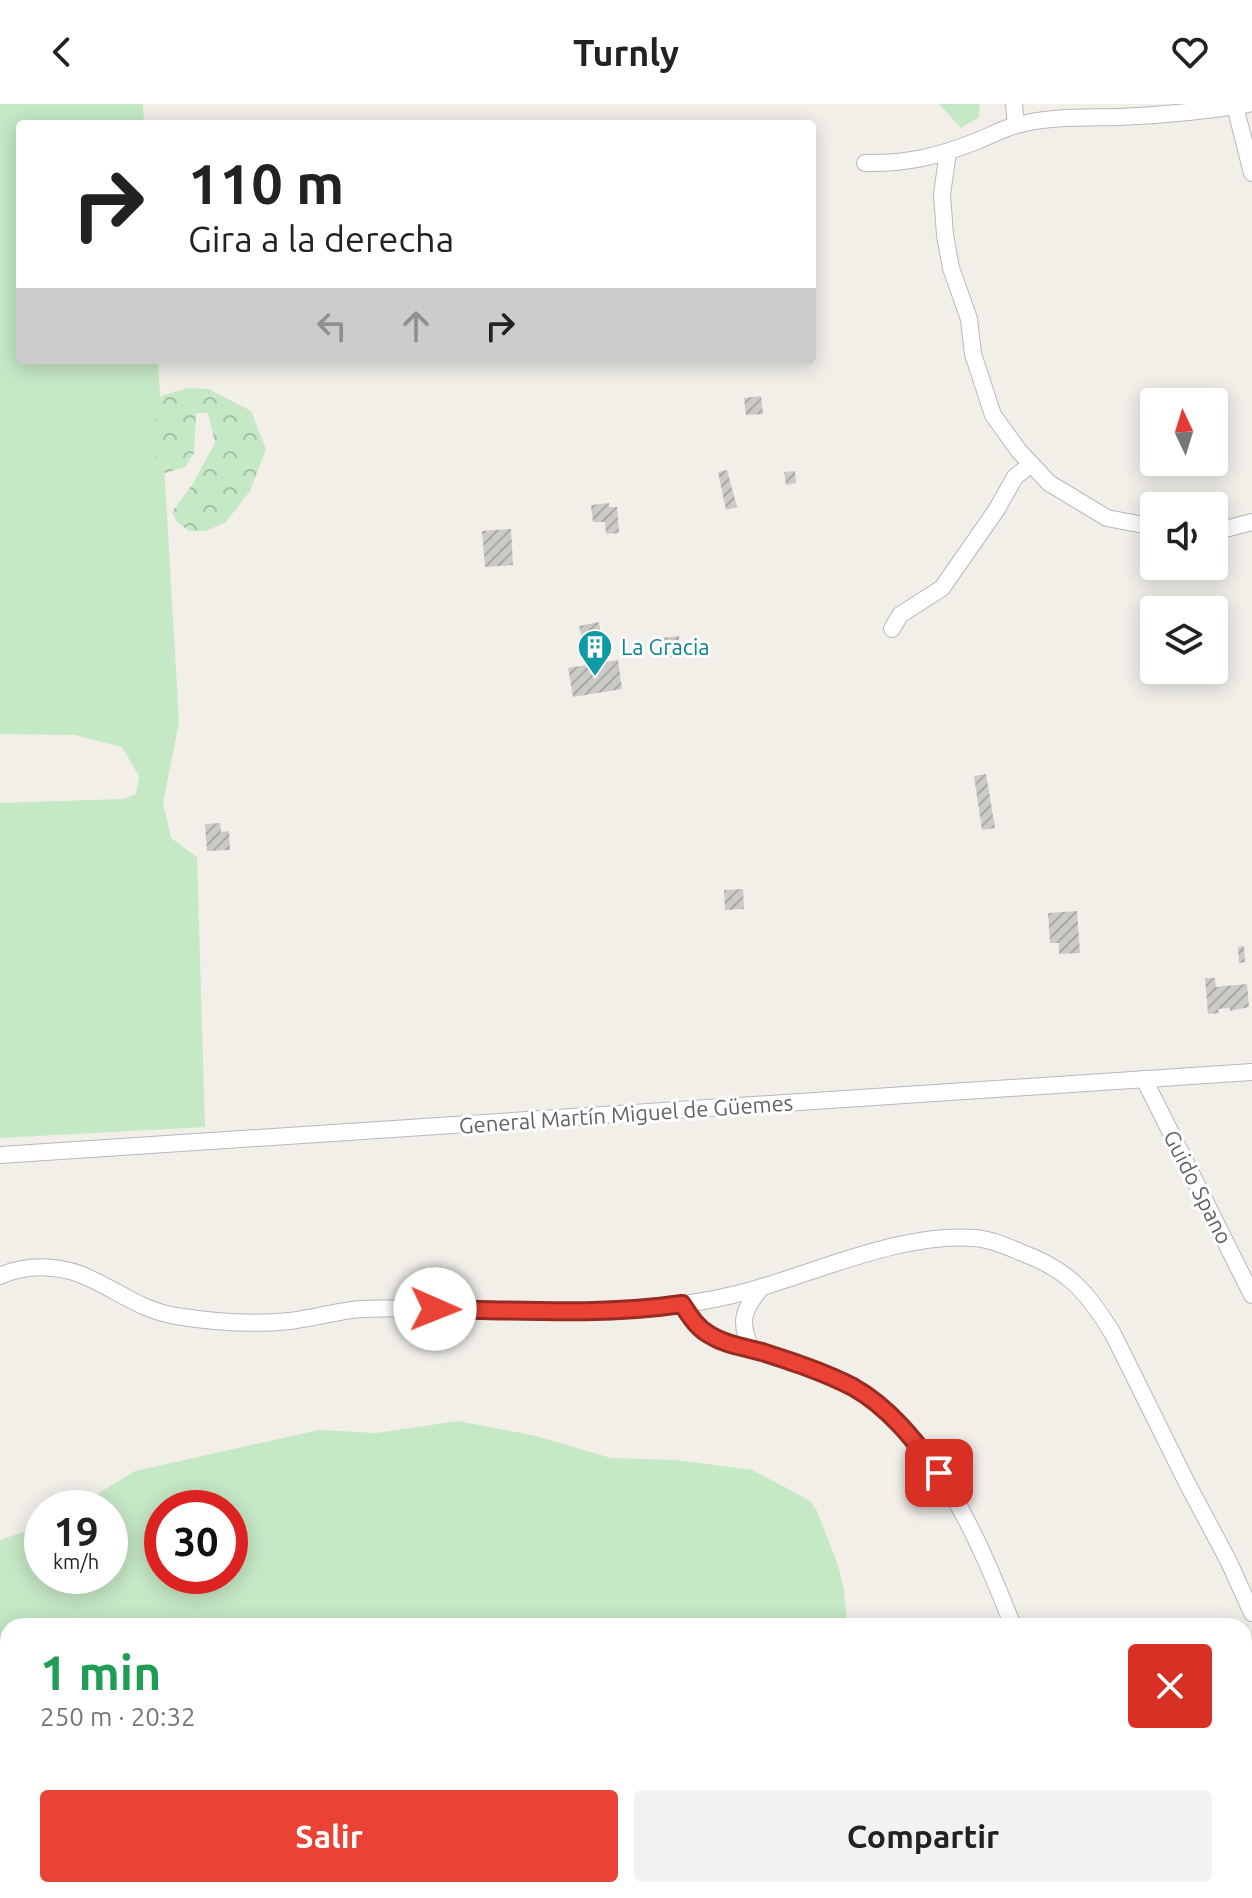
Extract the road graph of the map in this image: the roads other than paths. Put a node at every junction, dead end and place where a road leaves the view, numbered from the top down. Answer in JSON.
{"nodes":[{"id":1,"x":1014,"y":104,"type":"edge"},
{"id":2,"x":1242,"y":105,"type":"edge"},
{"id":3,"x":1016,"y":125,"type":"junction"},
{"id":4,"x":948,"y":152,"type":"junction"},
{"id":5,"x":865,"y":163,"type":"dead end"},
{"id":6,"x":1252,"y":173,"type":"edge"},
{"id":7,"x":1031,"y":464,"type":"junction"},
{"id":8,"x":1252,"y":522,"type":"edge"},
{"id":9,"x":1140,"y":524,"type":"edge"},
{"id":10,"x":1228,"y":528,"type":"edge"},
{"id":11,"x":892,"y":629,"type":"dead end"},
{"id":12,"x":1252,"y":1072,"type":"edge"},
{"id":13,"x":1144,"y":1079,"type":"junction"},
{"id":14,"x":0,"y":1155,"type":"edge"},
{"id":15,"x":0,"y":1276,"type":"edge"},
{"id":16,"x":762,"y":1287,"type":"junction"},
{"id":17,"x":1252,"y":1295,"type":"edge"},
{"id":18,"x":682,"y":1304,"type":"junction"},
{"id":19,"x":752,"y":1349,"type":"junction"},
{"id":20,"x":1252,"y":1613,"type":"edge"},
{"id":21,"x":1010,"y":1618,"type":"edge"}],
"edges":[{"from":1,"to":3,"type":"street"},
{"from":2,"to":3,"type":"street"},
{"from":2,"to":6,"type":"street"},
{"from":3,"to":4,"type":"street"},
{"from":4,"to":5,"type":"street"},
{"from":4,"to":7,"type":"street"},
{"from":7,"to":9,"type":"street"},
{"from":7,"to":11,"type":"street"},
{"from":8,"to":10,"type":"street"},
{"from":12,"to":13,"type":"street","name":"General Martín Miguel de Güemes"},
{"from":13,"to":14,"type":"street","name":"General Martín Miguel de Güemes"},
{"from":13,"to":17,"type":"street","name":"Guido Spano"},
{"from":15,"to":18,"type":"street"},
{"from":16,"to":18,"type":"street"},
{"from":16,"to":19,"type":"street"},
{"from":16,"to":20,"type":"street"},
{"from":18,"to":19,"type":"street"},
{"from":19,"to":21,"type":"street"}]}
